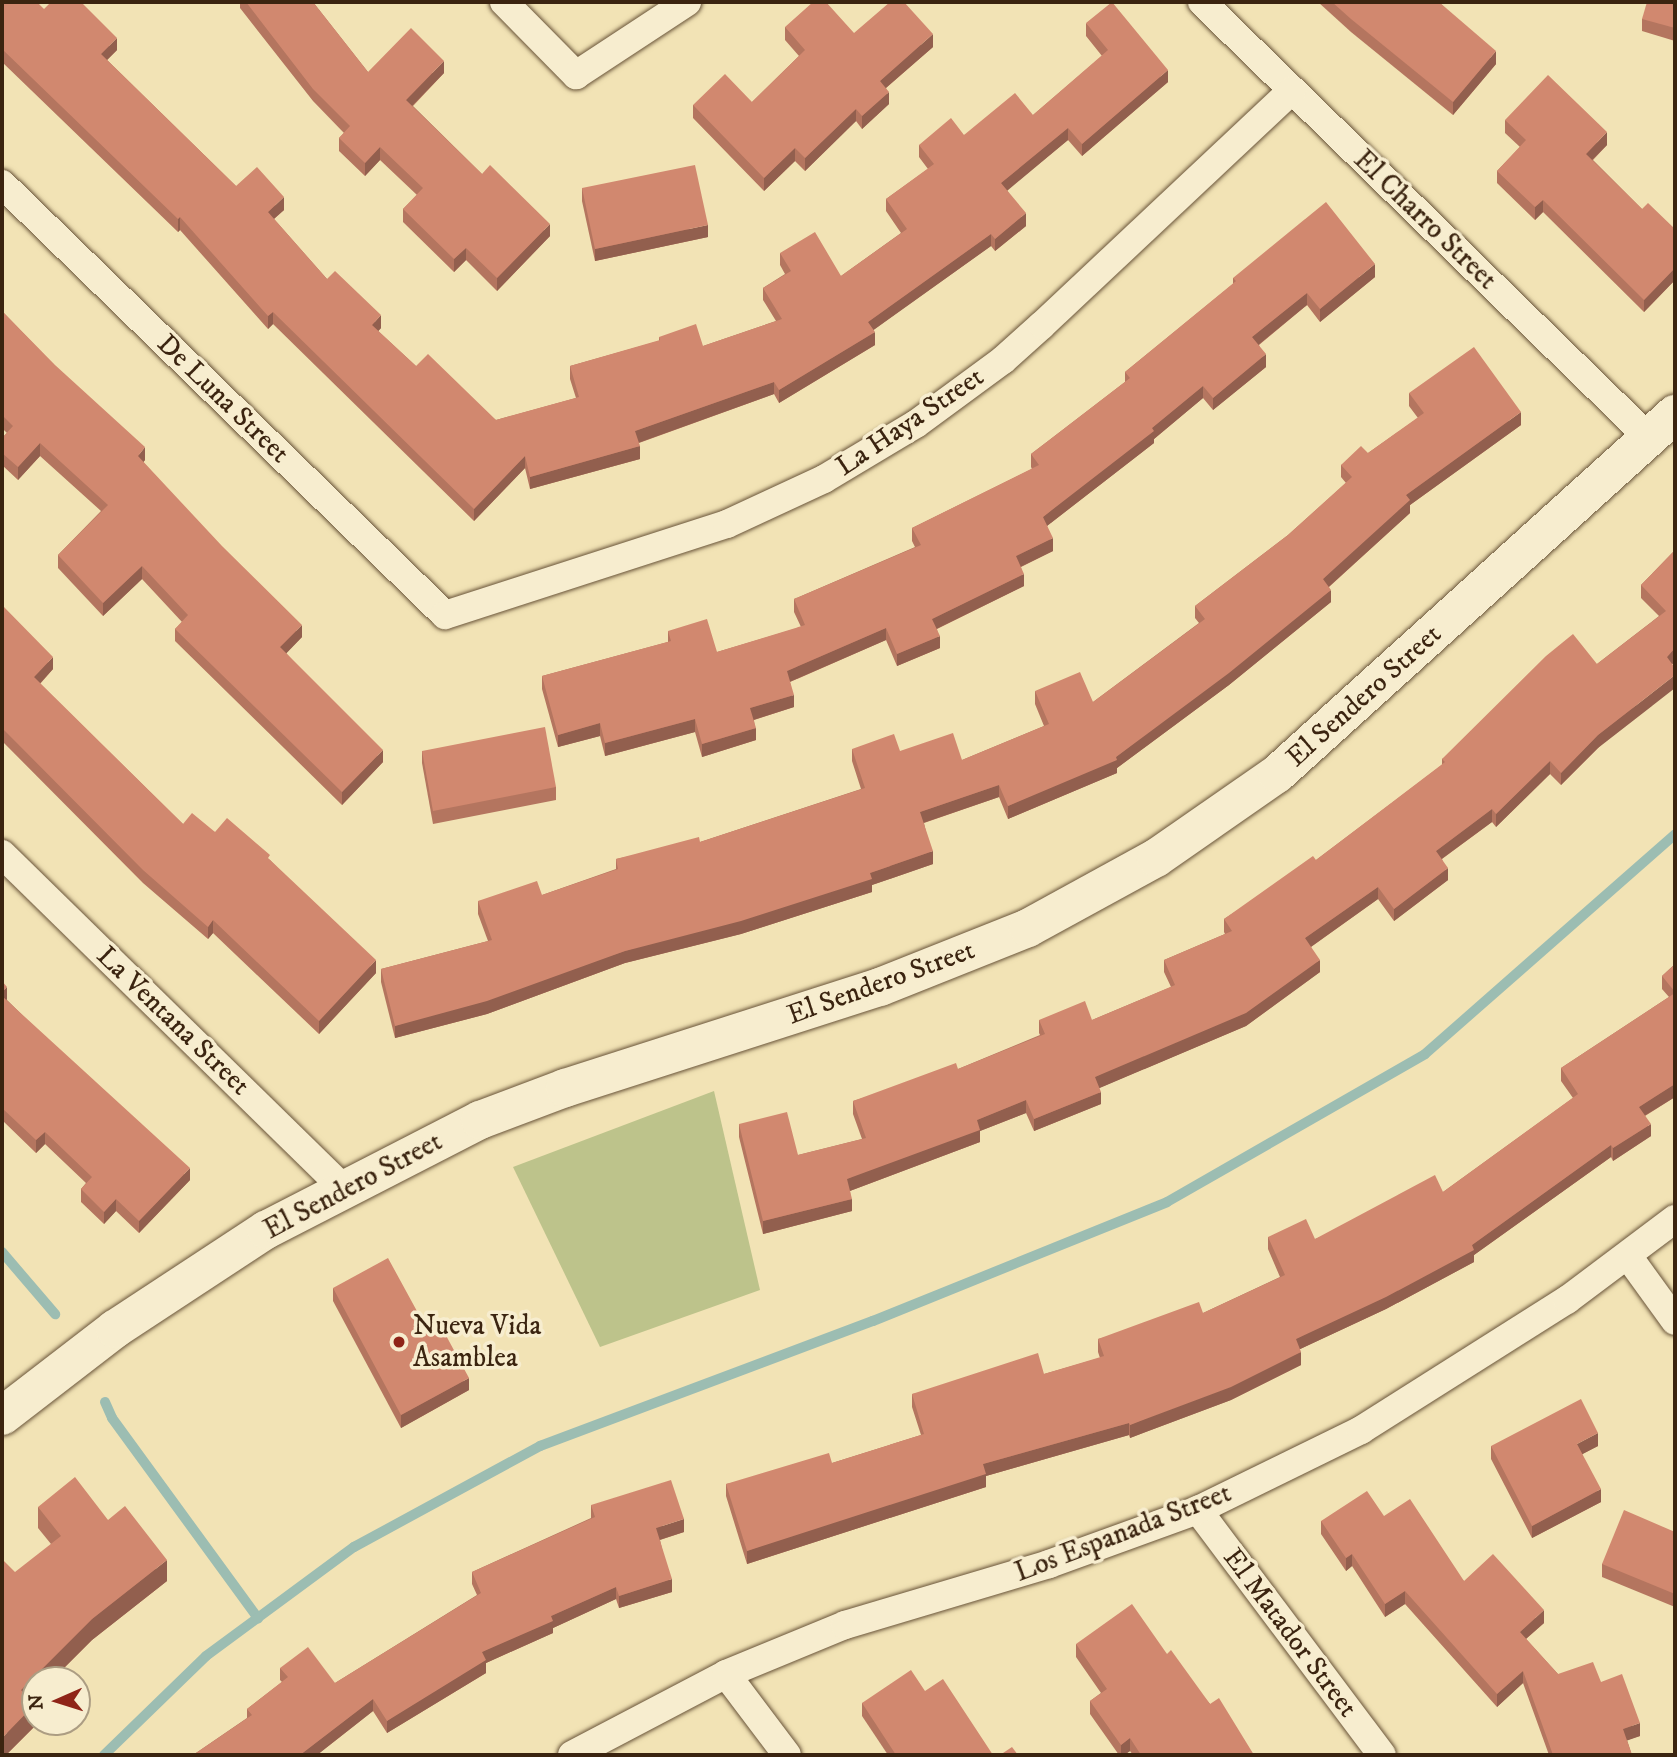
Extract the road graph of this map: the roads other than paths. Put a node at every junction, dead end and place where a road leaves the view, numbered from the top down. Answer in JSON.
{"nodes":[{"id":1,"x":504,"y":2,"type":"edge"},
{"id":2,"x":687,"y":2,"type":"edge"},
{"id":3,"x":1202,"y":2,"type":"edge"},
{"id":4,"x":1292,"y":90,"type":"junction"},
{"id":5,"x":2,"y":184,"type":"edge"},
{"id":6,"x":1662,"y":426,"type":"edge"},
{"id":7,"x":445,"y":615,"type":"joint"},
{"id":8,"x":2,"y":854,"type":"edge"},
{"id":9,"x":344,"y":1189,"type":"junction"},
{"id":10,"x":1675,"y":1219,"type":"edge"},
{"id":11,"x":1628,"y":1256,"type":"junction"},
{"id":12,"x":1675,"y":1321,"type":"edge"},
{"id":13,"x":2,"y":1416,"type":"edge"},
{"id":14,"x":1198,"y":1510,"type":"junction"},
{"id":15,"x":726,"y":1674,"type":"junction"},
{"id":16,"x":572,"y":1755,"type":"edge"},
{"id":17,"x":787,"y":1755,"type":"edge"},
{"id":18,"x":1382,"y":1755,"type":"edge"}],
"edges":[{"from":1,"to":2,"type":"street"},
{"from":3,"to":4,"type":"street","name":"El Charro Street"},
{"from":4,"to":6,"type":"street","name":"El Charro Street"},
{"from":4,"to":7,"type":"street","name":"La Haya Street"},
{"from":5,"to":7,"type":"street","name":"De Luna Street"},
{"from":6,"to":9,"type":"street","name":"El Sendero Street"},
{"from":8,"to":9,"type":"street","name":"La Ventana Street"},
{"from":9,"to":13,"type":"street","name":"El Sendero Street"},
{"from":10,"to":11,"type":"street","name":"Los Espanada Street"},
{"from":11,"to":12,"type":"street"},
{"from":11,"to":14,"type":"street","name":"Los Espanada Street"},
{"from":14,"to":15,"type":"street","name":"Los Espanada Street"},
{"from":14,"to":18,"type":"street","name":"El Matador Street"},
{"from":15,"to":16,"type":"street","name":"Los Espanada Street"},
{"from":15,"to":17,"type":"street"}]}
